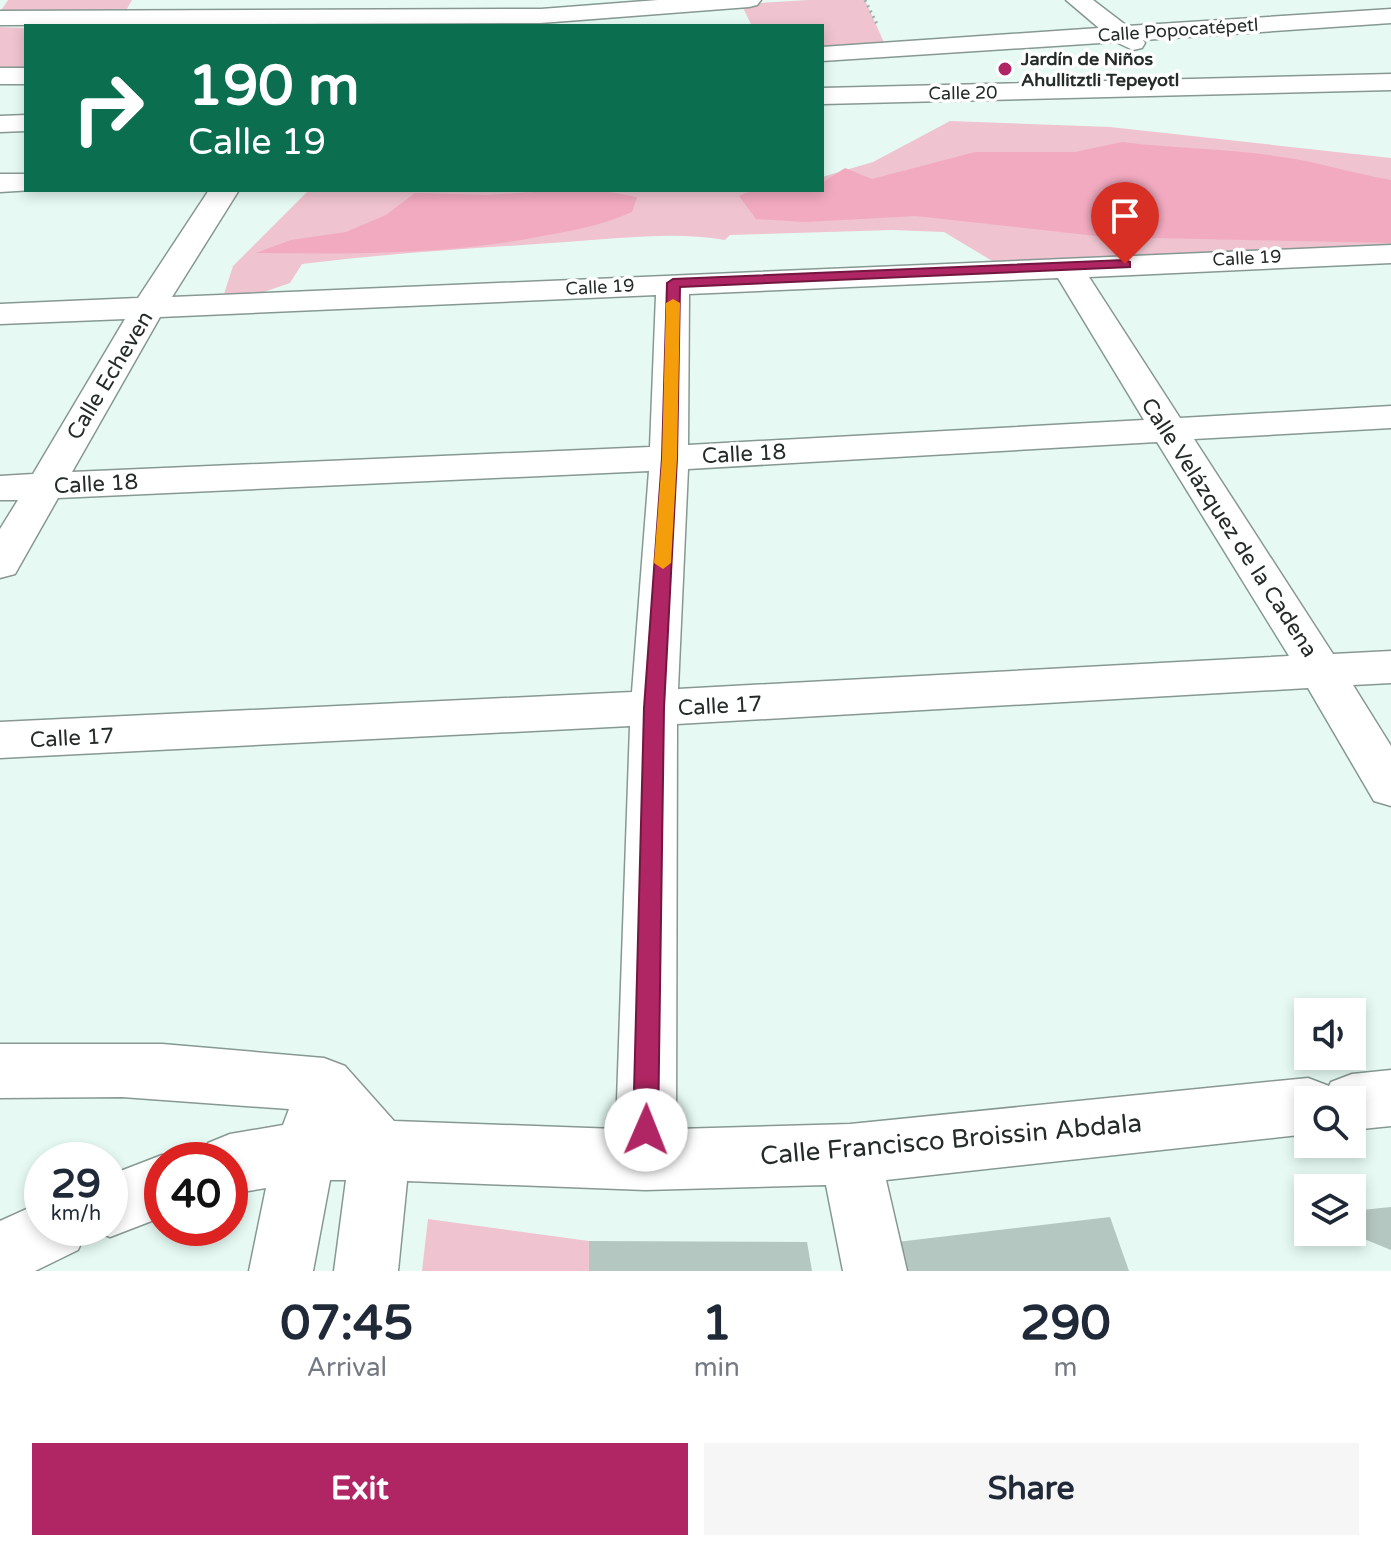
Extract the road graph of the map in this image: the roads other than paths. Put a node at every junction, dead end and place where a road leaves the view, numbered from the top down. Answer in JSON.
{"nodes":[{"id":1,"x":749,"y":0,"type":"edge"},
{"id":2,"x":1078,"y":0,"type":"edge"},
{"id":3,"x":540,"y":14,"type":"edge"},
{"id":4,"x":1391,"y":16,"type":"edge"},
{"id":5,"x":0,"y":18,"type":"edge"},
{"id":6,"x":1121,"y":34,"type":"junction"},
{"id":7,"x":824,"y":54,"type":"edge"},
{"id":8,"x":0,"y":76,"type":"edge"},
{"id":9,"x":24,"y":76,"type":"edge"},
{"id":10,"x":1380,"y":82,"type":"edge"},
{"id":11,"x":1188,"y":88,"type":"junction"},
{"id":12,"x":824,"y":96,"type":"edge"},
{"id":13,"x":1391,"y":112,"type":"edge"},
{"id":14,"x":24,"y":123,"type":"edge"},
{"id":15,"x":0,"y":124,"type":"edge"},
{"id":16,"x":0,"y":183,"type":"edge"},
{"id":17,"x":24,"y":183,"type":"edge"},
{"id":18,"x":223,"y":192,"type":"edge"},
{"id":19,"x":1391,"y":254,"type":"edge"},
{"id":20,"x":1067,"y":267,"type":"junction"},
{"id":21,"x":673,"y":283,"type":"junction"},
{"id":22,"x":149,"y":307,"type":"junction"},
{"id":23,"x":0,"y":314,"type":"edge"},
{"id":24,"x":1391,"y":417,"type":"edge"},
{"id":25,"x":1166,"y":428,"type":"junction"},
{"id":26,"x":669,"y":458,"type":"junction"},
{"id":27,"x":44,"y":485,"type":"junction"},
{"id":28,"x":0,"y":488,"type":"edge"},
{"id":29,"x":0,"y":564,"type":"edge"},
{"id":30,"x":1391,"y":667,"type":"edge"},
{"id":31,"x":1322,"y":672,"type":"junction"},
{"id":32,"x":654,"y":708,"type":"junction"},
{"id":33,"x":0,"y":740,"type":"edge"},
{"id":34,"x":1391,"y":787,"type":"edge"},
{"id":35,"x":0,"y":1071,"type":"edge"},
{"id":36,"x":324,"y":1086,"type":"junction"},
{"id":37,"x":1391,"y":1098,"type":"edge"},
{"id":38,"x":1366,"y":1101,"type":"edge"},
{"id":39,"x":1294,"y":1107,"type":"edge"},
{"id":40,"x":380,"y":1150,"type":"junction"},
{"id":41,"x":305,"y":1151,"type":"junction"},
{"id":42,"x":850,"y":1154,"type":"junction"},
{"id":43,"x":645,"y":1160,"type":"junction"},
{"id":44,"x":248,"y":1161,"type":"edge"},
{"id":45,"x":24,"y":1243,"type":"edge"},
{"id":46,"x":0,"y":1254,"type":"edge"},
{"id":47,"x":281,"y":1271,"type":"edge"},
{"id":48,"x":366,"y":1271,"type":"edge"},
{"id":49,"x":875,"y":1271,"type":"edge"}],
"edges":[{"from":1,"to":3,"type":"street"},
{"from":2,"to":6,"type":"street"},
{"from":3,"to":5,"type":"street"},
{"from":4,"to":6,"type":"street","name":"Calle Popocatépetl"},
{"from":6,"to":7,"type":"street","name":"Calle Popocatépetl"},
{"from":6,"to":11,"type":"street"},
{"from":8,"to":9,"type":"street"},
{"from":10,"to":11,"type":"street","name":"Calle 20"},
{"from":10,"to":13,"type":"street"},
{"from":11,"to":12,"type":"street","name":"Calle 20"},
{"from":14,"to":15,"type":"street"},
{"from":16,"to":17,"type":"street"},
{"from":18,"to":22,"type":"street","name":"Calle Echeven"},
{"from":19,"to":20,"type":"street","name":"Calle 19"},
{"from":20,"to":21,"type":"street","name":"Calle 19"},
{"from":20,"to":25,"type":"street","name":"Calle Velázquez de la Cadena"},
{"from":21,"to":22,"type":"street","name":"Calle 19"},
{"from":21,"to":26,"type":"street"},
{"from":22,"to":23,"type":"street","name":"Calle 19"},
{"from":22,"to":27,"type":"street","name":"Calle Echeven"},
{"from":24,"to":25,"type":"street","name":"Calle 18"},
{"from":25,"to":26,"type":"street","name":"Calle 18"},
{"from":25,"to":31,"type":"street","name":"Calle Velázquez de la Cadena"},
{"from":26,"to":27,"type":"street","name":"Calle 18"},
{"from":26,"to":32,"type":"street"},
{"from":27,"to":28,"type":"street","name":"Calle 18"},
{"from":27,"to":29,"type":"street","name":"Calle Echeven"},
{"from":30,"to":31,"type":"street","name":"Calle 17"},
{"from":31,"to":32,"type":"street","name":"Calle 17"},
{"from":31,"to":34,"type":"street","name":"Calle Velázquez de la Cadena"},
{"from":32,"to":33,"type":"street","name":"Calle 17"},
{"from":32,"to":43,"type":"street"},
{"from":35,"to":36,"type":"street"},
{"from":36,"to":40,"type":"street"},
{"from":36,"to":41,"type":"street"},
{"from":37,"to":38,"type":"street"},
{"from":39,"to":42,"type":"street","name":"Calle Francisco Broissin Abdala"},
{"from":40,"to":41,"type":"street","name":"Calle Francisco Broissin Abdala"},
{"from":40,"to":43,"type":"street","name":"Calle Francisco Broissin Abdala"},
{"from":40,"to":48,"type":"street"},
{"from":41,"to":44,"type":"street","name":"Calle Francisco Broissin Abdala"},
{"from":41,"to":47,"type":"street"},
{"from":42,"to":43,"type":"street","name":"Calle Francisco Broissin Abdala"},
{"from":42,"to":49,"type":"street"},
{"from":45,"to":46,"type":"street"}]}
